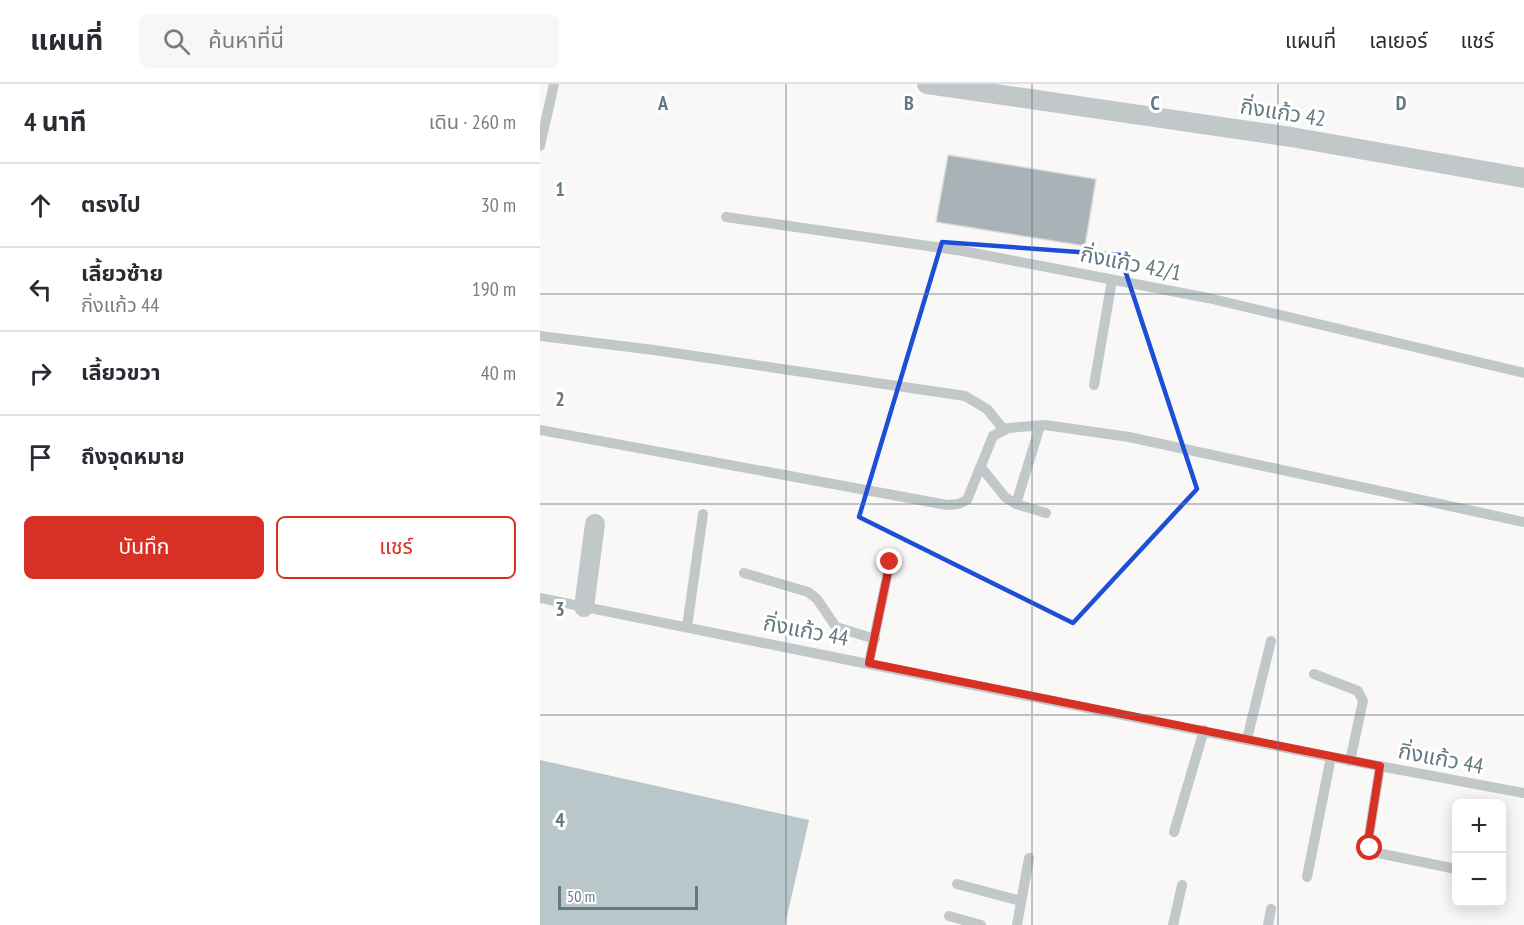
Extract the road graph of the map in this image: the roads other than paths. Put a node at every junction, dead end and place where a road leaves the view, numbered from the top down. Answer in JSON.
{"nodes":[{"id":1,"x":554,"y":84,"type":"edge"},
{"id":2,"x":927,"y":84,"type":"edge"},
{"id":3,"x":540,"y":146,"type":"edge"},
{"id":4,"x":1524,"y":178,"type":"edge"},
{"id":5,"x":726,"y":217,"type":"dead end"},
{"id":6,"x":1112,"y":280,"type":"junction"},
{"id":7,"x":540,"y":336,"type":"edge"},
{"id":8,"x":1524,"y":373,"type":"edge"},
{"id":9,"x":1094,"y":385,"type":"dead end"},
{"id":10,"x":1040,"y":426,"type":"junction"},
{"id":11,"x":1004,"y":429,"type":"junction"},
{"id":12,"x":540,"y":430,"type":"edge"},
{"id":13,"x":981,"y":467,"type":"junction"},
{"id":14,"x":1016,"y":504,"type":"junction"},
{"id":15,"x":1046,"y":513,"type":"dead end"},
{"id":16,"x":704,"y":514,"type":"dead end"},
{"id":17,"x":1524,"y":522,"type":"edge"},
{"id":18,"x":595,"y":524,"type":"dead end"},
{"id":19,"x":890,"y":562,"type":"dead end"},
{"id":20,"x":744,"y":573,"type":"dead end"},
{"id":21,"x":540,"y":598,"type":"edge"},
{"id":22,"x":584,"y":607,"type":"junction"},
{"id":23,"x":687,"y":627,"type":"junction"},
{"id":24,"x":875,"y":639,"type":"junction"},
{"id":25,"x":1271,"y":642,"type":"dead end"},
{"id":26,"x":869,"y":663,"type":"junction"},
{"id":27,"x":1314,"y":674,"type":"dead end"},
{"id":28,"x":1204,"y":730,"type":"junction"},
{"id":29,"x":1247,"y":739,"type":"junction"},
{"id":30,"x":1331,"y":758,"type":"junction"},
{"id":31,"x":1350,"y":761,"type":"junction"},
{"id":32,"x":1380,"y":766,"type":"junction"},
{"id":33,"x":1524,"y":793,"type":"edge"},
{"id":34,"x":1174,"y":832,"type":"dead end"},
{"id":35,"x":1029,"y":858,"type":"dead end"},
{"id":36,"x":1452,"y":868,"type":"edge"},
{"id":37,"x":1307,"y":877,"type":"dead end"},
{"id":38,"x":957,"y":884,"type":"dead end"},
{"id":39,"x":1182,"y":885,"type":"dead end"},
{"id":40,"x":1021,"y":901,"type":"junction"},
{"id":41,"x":1271,"y":909,"type":"dead end"},
{"id":42,"x":949,"y":916,"type":"dead end"},
{"id":43,"x":981,"y":925,"type":"edge"},
{"id":44,"x":1017,"y":925,"type":"edge"},
{"id":45,"x":1173,"y":925,"type":"edge"},
{"id":46,"x":1268,"y":925,"type":"edge"}],
"edges":[{"from":1,"to":3,"type":"lane"},
{"from":2,"to":4,"type":"street","name":"กิ่งแก้ว 42"},
{"from":5,"to":6,"type":"lane","name":"กิ่งแก้ว 42/1"},
{"from":6,"to":8,"type":"lane","name":"กิ่งแก้ว 42/1"},
{"from":6,"to":9,"type":"lane"},
{"from":7,"to":11,"type":"lane"},
{"from":10,"to":11,"type":"lane"},
{"from":10,"to":14,"type":"lane"},
{"from":10,"to":17,"type":"lane"},
{"from":11,"to":13,"type":"lane"},
{"from":12,"to":13,"type":"lane"},
{"from":13,"to":14,"type":"lane"},
{"from":14,"to":15,"type":"lane"},
{"from":16,"to":23,"type":"lane"},
{"from":18,"to":22,"type":"street"},
{"from":19,"to":24,"type":"lane"},
{"from":20,"to":24,"type":"lane"},
{"from":21,"to":22,"type":"lane","name":"กิ่งแก้ว 44"},
{"from":22,"to":23,"type":"lane","name":"กิ่งแก้ว 44"},
{"from":23,"to":26,"type":"lane","name":"กิ่งแก้ว 44"},
{"from":24,"to":26,"type":"lane"},
{"from":25,"to":29,"type":"lane"},
{"from":26,"to":28,"type":"lane","name":"กิ่งแก้ว 44"},
{"from":27,"to":31,"type":"lane"},
{"from":28,"to":29,"type":"lane","name":"กิ่งแก้ว 44"},
{"from":28,"to":34,"type":"lane"},
{"from":29,"to":30,"type":"lane","name":"กิ่งแก้ว 44"},
{"from":30,"to":31,"type":"lane","name":"กิ่งแก้ว 44"},
{"from":30,"to":37,"type":"lane"},
{"from":31,"to":32,"type":"lane","name":"กิ่งแก้ว 44"},
{"from":32,"to":33,"type":"lane","name":"กิ่งแก้ว 44"},
{"from":32,"to":36,"type":"lane"},
{"from":35,"to":40,"type":"lane"},
{"from":38,"to":40,"type":"lane"},
{"from":39,"to":45,"type":"lane"},
{"from":40,"to":44,"type":"lane"},
{"from":41,"to":46,"type":"lane"},
{"from":42,"to":43,"type":"lane"}]}
